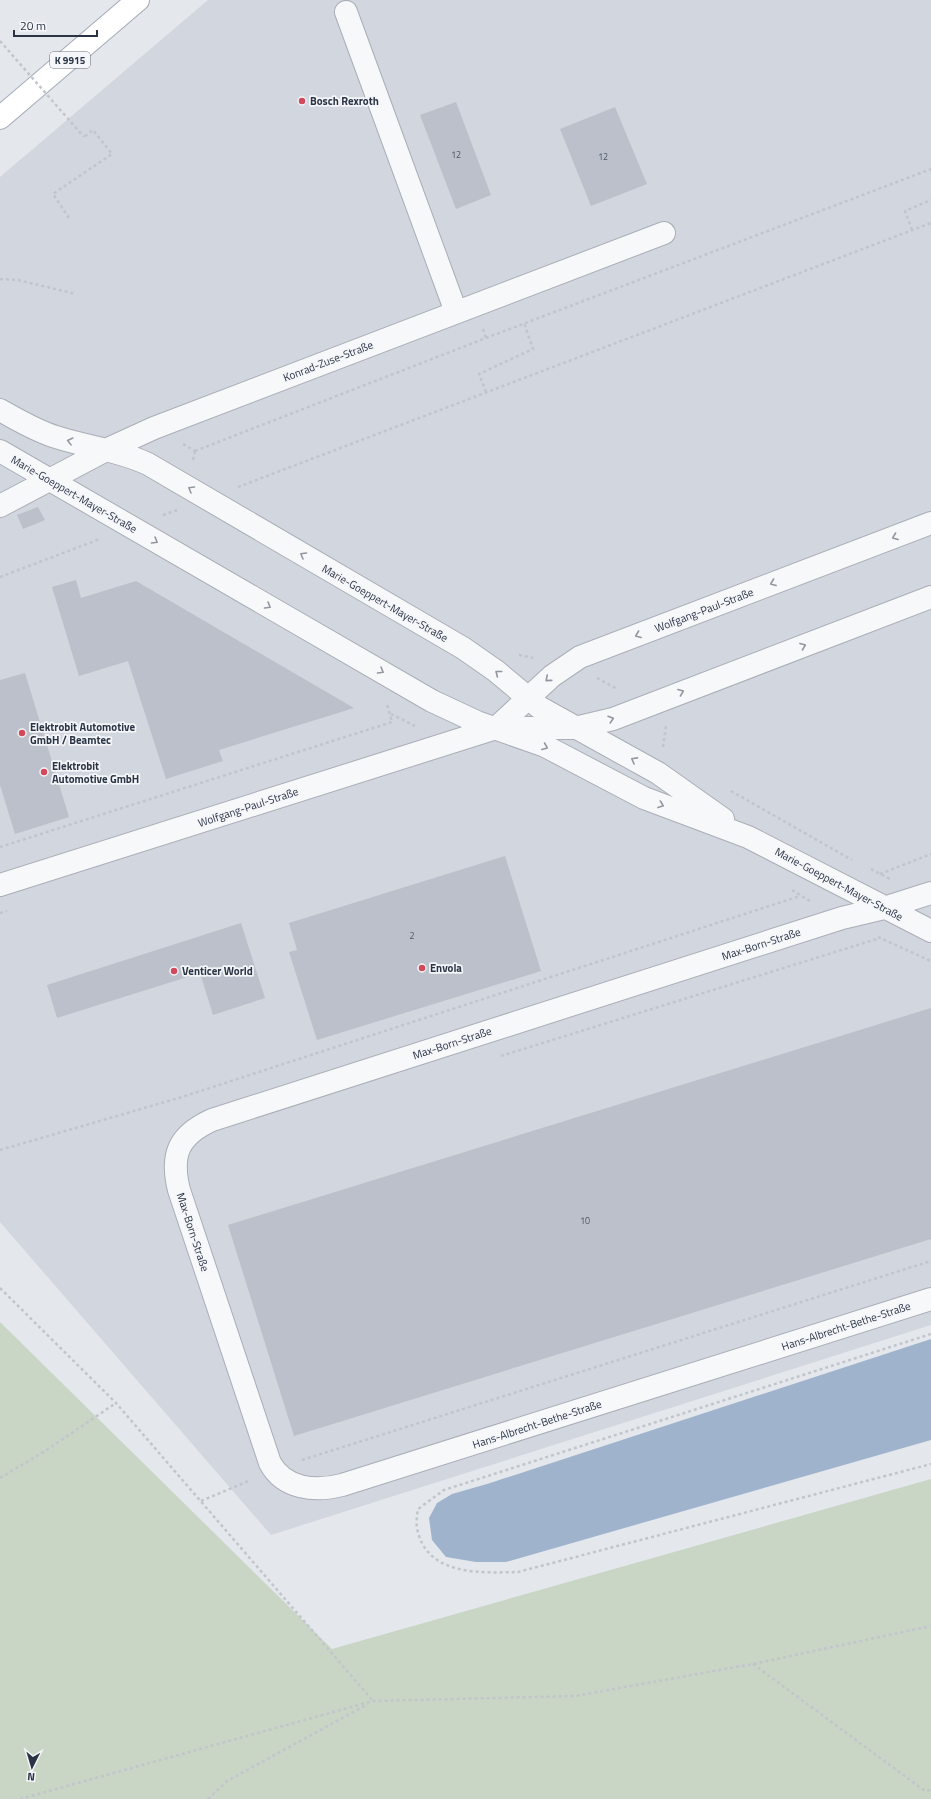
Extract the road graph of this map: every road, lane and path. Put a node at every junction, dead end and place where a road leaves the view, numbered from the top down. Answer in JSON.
{"nodes":[{"id":1,"x":138,"y":0,"type":"edge"},
{"id":2,"x":346,"y":12,"type":"dead end"},
{"id":3,"x":0,"y":41,"type":"edge"},
{"id":4,"x":0,"y":118,"type":"edge"},
{"id":5,"x":931,"y":169,"type":"edge"},
{"id":6,"x":931,"y":200,"type":"edge"},
{"id":7,"x":69,"y":218,"type":"dead end"},
{"id":8,"x":931,"y":223,"type":"edge"},
{"id":9,"x":912,"y":230,"type":"junction"},
{"id":10,"x":664,"y":233,"type":"dead end"},
{"id":11,"x":0,"y":280,"type":"edge"},
{"id":12,"x":76,"y":294,"type":"dead end"},
{"id":13,"x":456,"y":312,"type":"junction"},
{"id":14,"x":524,"y":323,"type":"junction"},
{"id":15,"x":486,"y":392,"type":"junction"},
{"id":16,"x":0,"y":410,"type":"edge"},
{"id":17,"x":108,"y":449,"type":"junction"},
{"id":18,"x":0,"y":451,"type":"edge"},
{"id":19,"x":195,"y":451,"type":"dead end"},
{"id":20,"x":49,"y":479,"type":"junction"},
{"id":21,"x":207,"y":499,"type":"junction"},
{"id":22,"x":0,"y":506,"type":"edge"},
{"id":23,"x":931,"y":524,"type":"edge"},
{"id":24,"x":131,"y":528,"type":"junction"},
{"id":25,"x":0,"y":577,"type":"edge"},
{"id":26,"x":931,"y":597,"type":"edge"},
{"id":27,"x":571,"y":662,"type":"junction"},
{"id":28,"x":527,"y":698,"type":"junction"},
{"id":29,"x":645,"y":706,"type":"junction"},
{"id":30,"x":392,"y":722,"type":"dead end"},
{"id":31,"x":496,"y":728,"type":"junction"},
{"id":32,"x":575,"y":728,"type":"junction"},
{"id":33,"x":664,"y":751,"type":"dead end"},
{"id":34,"x":725,"y":788,"type":"dead end"},
{"id":35,"x":748,"y":837,"type":"junction"},
{"id":36,"x":0,"y":847,"type":"edge"},
{"id":37,"x":931,"y":854,"type":"edge"},
{"id":38,"x":853,"y":860,"type":"dead end"},
{"id":39,"x":867,"y":867,"type":"dead end"},
{"id":40,"x":880,"y":874,"type":"junction"},
{"id":41,"x":0,"y":885,"type":"edge"},
{"id":42,"x":927,"y":894,"type":"edge"},
{"id":43,"x":801,"y":896,"type":"dead end"},
{"id":44,"x":884,"y":908,"type":"junction"},
{"id":45,"x":931,"y":931,"type":"edge"},
{"id":46,"x":931,"y":961,"type":"edge"},
{"id":47,"x":494,"y":1058,"type":"dead end"},
{"id":48,"x":0,"y":1150,"type":"edge"},
{"id":49,"x":931,"y":1261,"type":"edge"},
{"id":50,"x":0,"y":1288,"type":"edge"},
{"id":51,"x":931,"y":1299,"type":"edge"},
{"id":52,"x":931,"y":1334,"type":"edge"},
{"id":53,"x":116,"y":1403,"type":"junction"},
{"id":54,"x":931,"y":1464,"type":"edge"},
{"id":55,"x":274,"y":1470,"type":"junction"},
{"id":56,"x":0,"y":1478,"type":"edge"},
{"id":57,"x":201,"y":1501,"type":"junction"},
{"id":58,"x":931,"y":1626,"type":"edge"},
{"id":59,"x":753,"y":1664,"type":"junction"},
{"id":60,"x":373,"y":1701,"type":"junction"},
{"id":61,"x":931,"y":1790,"type":"edge"},
{"id":62,"x":20,"y":1799,"type":"edge"},
{"id":63,"x":208,"y":1799,"type":"edge"}],
"edges":[{"from":1,"to":4,"type":"main road","number":"K 9915"},
{"from":2,"to":13,"type":"street"},
{"from":3,"to":7,"type":"path","bridge":true},
{"from":5,"to":14,"type":"path"},
{"from":6,"to":9,"type":"path"},
{"from":8,"to":9,"type":"path"},
{"from":9,"to":15,"type":"path"},
{"from":10,"to":13,"type":"street","name":"Konrad-Zuse-Straße"},
{"from":11,"to":12,"type":"path"},
{"from":13,"to":17,"type":"street","name":"Konrad-Zuse-Straße"},
{"from":14,"to":15,"type":"path"},
{"from":14,"to":19,"type":"path"},
{"from":15,"to":21,"type":"path"},
{"from":17,"to":16,"type":"street","name":"Marie-Goeppert-Mayer-Straße","one_way":true},
{"from":17,"to":20,"type":"street","name":"Konrad-Zuse-Straße"},
{"from":21,"to":17,"type":"street","name":"Marie-Goeppert-Mayer-Straße","one_way":true},
{"from":18,"to":20,"type":"street","name":"Marie-Goeppert-Mayer-Straße"},
{"from":20,"to":22,"type":"street","name":"Konrad-Zuse-Straße"},
{"from":20,"to":24,"type":"street","name":"Marie-Goeppert-Mayer-Straße"},
{"from":21,"to":24,"type":"path"},
{"from":28,"to":21,"type":"street","name":"Marie-Goeppert-Mayer-Straße","one_way":true},
{"from":23,"to":27,"type":"street","name":"Wolfgang-Paul-Straße","one_way":true},
{"from":24,"to":25,"type":"path"},
{"from":24,"to":31,"type":"street","name":"Marie-Goeppert-Mayer-Straße","one_way":true},
{"from":29,"to":26,"type":"street","name":"Wolfgang-Paul-Straße","one_way":true},
{"from":27,"to":28,"type":"street","name":"Wolfgang-Paul-Straße","one_way":true},
{"from":27,"to":29,"type":"path"},
{"from":28,"to":31,"type":"street","name":"Wolfgang-Paul-Straße"},
{"from":28,"to":32,"type":"street","name":"Marie-Goeppert-Mayer-Straße"},
{"from":32,"to":29,"type":"street","name":"Wolfgang-Paul-Straße","one_way":true},
{"from":29,"to":33,"type":"path"},
{"from":30,"to":36,"type":"path"},
{"from":31,"to":32,"type":"street","name":"Wolfgang-Paul-Straße"},
{"from":31,"to":35,"type":"street","name":"Marie-Goeppert-Mayer-Straße","one_way":true},
{"from":31,"to":41,"type":"street","name":"Wolfgang-Paul-Straße"},
{"from":35,"to":32,"type":"street","name":"Marie-Goeppert-Mayer-Straße","one_way":true},
{"from":34,"to":38,"type":"path"},
{"from":35,"to":44,"type":"street","name":"Marie-Goeppert-Mayer-Straße"},
{"from":37,"to":40,"type":"path"},
{"from":39,"to":40,"type":"path"},
{"from":40,"to":42,"type":"path"},
{"from":42,"to":44,"type":"street","name":"Max-Born-Straße"},
{"from":43,"to":48,"type":"path"},
{"from":44,"to":45,"type":"street","name":"Marie-Goeppert-Mayer-Straße"},
{"from":44,"to":55,"type":"street","name":"Max-Born-Straße"},
{"from":46,"to":47,"type":"path"},
{"from":49,"to":55,"type":"path"},
{"from":50,"to":53,"type":"path"},
{"from":51,"to":55,"type":"street","name":"Hans-Albrecht-Bethe-Straße"},
{"from":52,"to":54,"type":"path"},
{"from":53,"to":56,"type":"path"},
{"from":53,"to":57,"type":"path"},
{"from":55,"to":57,"type":"path"},
{"from":57,"to":60,"type":"path"},
{"from":58,"to":59,"type":"path"},
{"from":59,"to":60,"type":"path"},
{"from":59,"to":61,"type":"path"},
{"from":60,"to":62,"type":"path"},
{"from":60,"to":63,"type":"path"}]}
